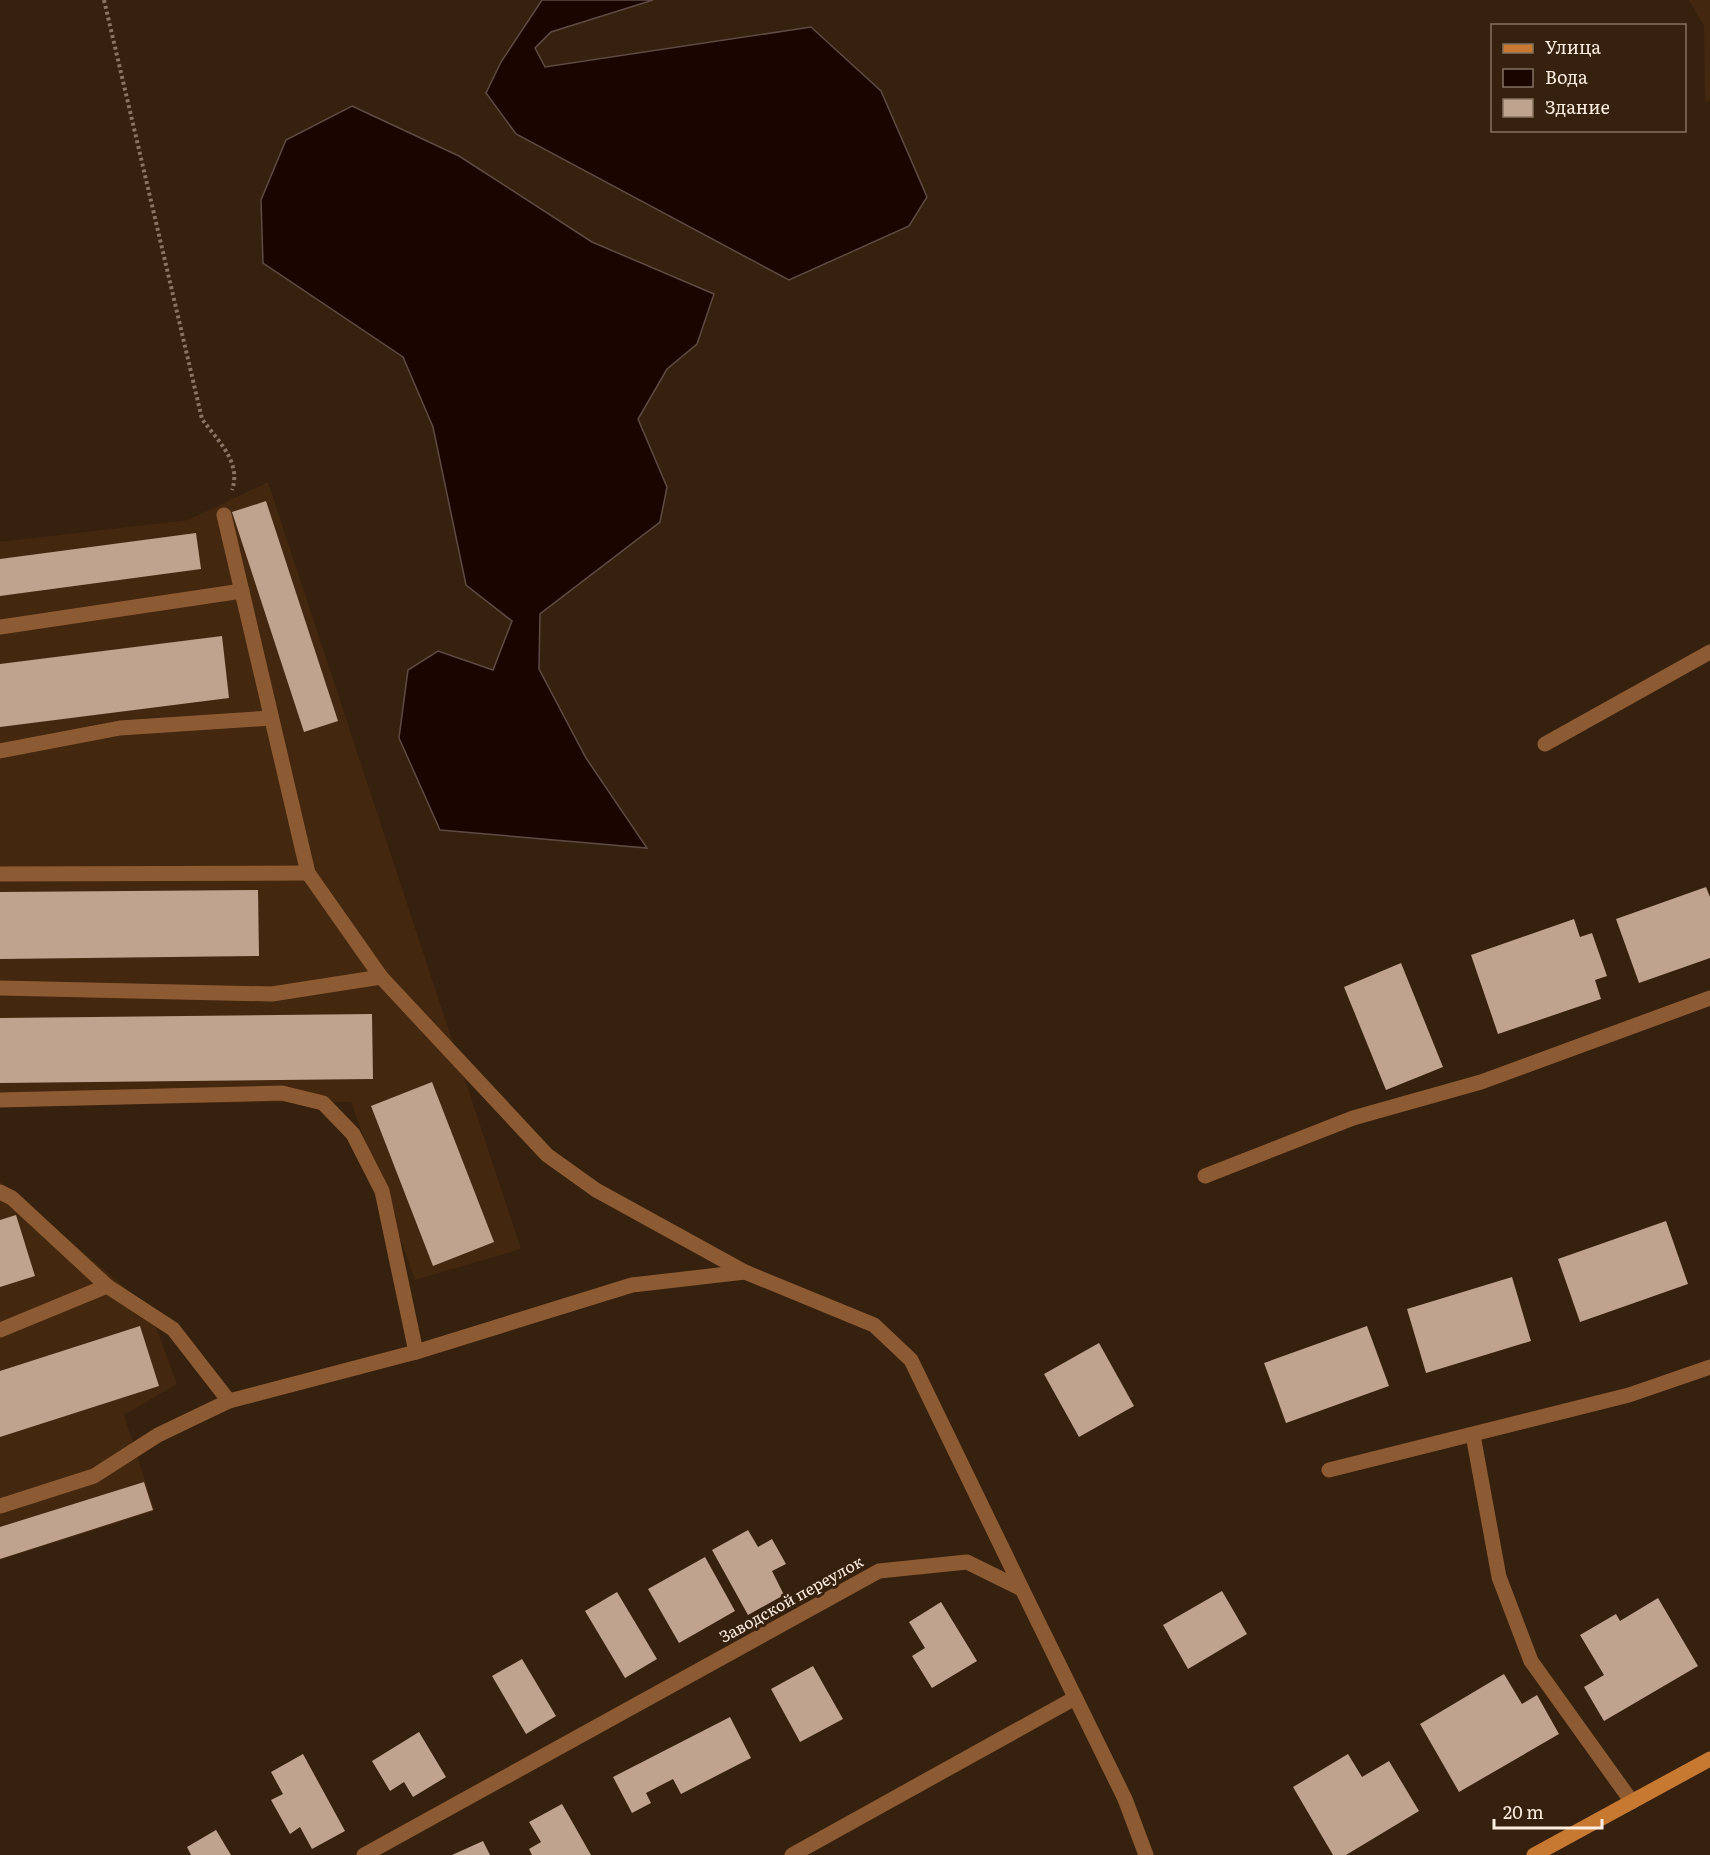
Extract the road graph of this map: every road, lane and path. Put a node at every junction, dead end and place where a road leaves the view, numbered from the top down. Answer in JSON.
{"nodes":[{"id":1,"x":104,"y":0,"type":"edge"},
{"id":2,"x":224,"y":515,"type":"joint"},
{"id":3,"x":242,"y":591,"type":"junction"},
{"id":4,"x":0,"y":627,"type":"edge"},
{"id":5,"x":1710,"y":652,"type":"edge"},
{"id":6,"x":271,"y":718,"type":"junction"},
{"id":7,"x":1545,"y":744,"type":"dead end"},
{"id":8,"x":0,"y":750,"type":"edge"},
{"id":9,"x":308,"y":873,"type":"junction"},
{"id":10,"x":0,"y":874,"type":"edge"},
{"id":11,"x":381,"y":977,"type":"junction"},
{"id":12,"x":0,"y":988,"type":"edge"},
{"id":13,"x":1710,"y":998,"type":"edge"},
{"id":14,"x":0,"y":1100,"type":"edge"},
{"id":15,"x":1205,"y":1176,"type":"dead end"},
{"id":16,"x":0,"y":1192,"type":"edge"},
{"id":17,"x":745,"y":1272,"type":"junction"},
{"id":18,"x":107,"y":1286,"type":"junction"},
{"id":19,"x":0,"y":1329,"type":"edge"},
{"id":20,"x":416,"y":1352,"type":"junction"},
{"id":21,"x":1710,"y":1367,"type":"edge"},
{"id":22,"x":229,"y":1401,"type":"junction"},
{"id":23,"x":1473,"y":1435,"type":"junction"},
{"id":24,"x":1329,"y":1470,"type":"dead end"},
{"id":25,"x":0,"y":1506,"type":"edge"},
{"id":26,"x":1022,"y":1589,"type":"junction"},
{"id":27,"x":1075,"y":1698,"type":"junction"},
{"id":28,"x":1710,"y":1760,"type":"edge"},
{"id":29,"x":1632,"y":1802,"type":"junction"},
{"id":30,"x":364,"y":1855,"type":"edge"},
{"id":31,"x":792,"y":1855,"type":"edge"},
{"id":32,"x":1146,"y":1855,"type":"edge"},
{"id":33,"x":1534,"y":1855,"type":"edge"}],
"edges":[{"from":1,"to":2,"type":"path"},
{"from":2,"to":3,"type":"street"},
{"from":3,"to":4,"type":"street"},
{"from":3,"to":6,"type":"street"},
{"from":5,"to":7,"type":"street"},
{"from":6,"to":8,"type":"street"},
{"from":6,"to":9,"type":"street"},
{"from":9,"to":10,"type":"street"},
{"from":9,"to":11,"type":"street"},
{"from":11,"to":12,"type":"street"},
{"from":11,"to":17,"type":"street"},
{"from":13,"to":15,"type":"street"},
{"from":14,"to":20,"type":"street"},
{"from":16,"to":18,"type":"street"},
{"from":17,"to":20,"type":"street"},
{"from":17,"to":26,"type":"street"},
{"from":18,"to":19,"type":"street"},
{"from":18,"to":22,"type":"street"},
{"from":20,"to":22,"type":"street"},
{"from":21,"to":23,"type":"street"},
{"from":22,"to":25,"type":"street"},
{"from":23,"to":24,"type":"street"},
{"from":23,"to":29,"type":"street"},
{"from":26,"to":27,"type":"street"},
{"from":26,"to":30,"type":"street","name":"Заводской переулок"},
{"from":27,"to":31,"type":"street"},
{"from":27,"to":32,"type":"street"},
{"from":28,"to":29,"type":"street"},
{"from":29,"to":33,"type":"street"}]}
